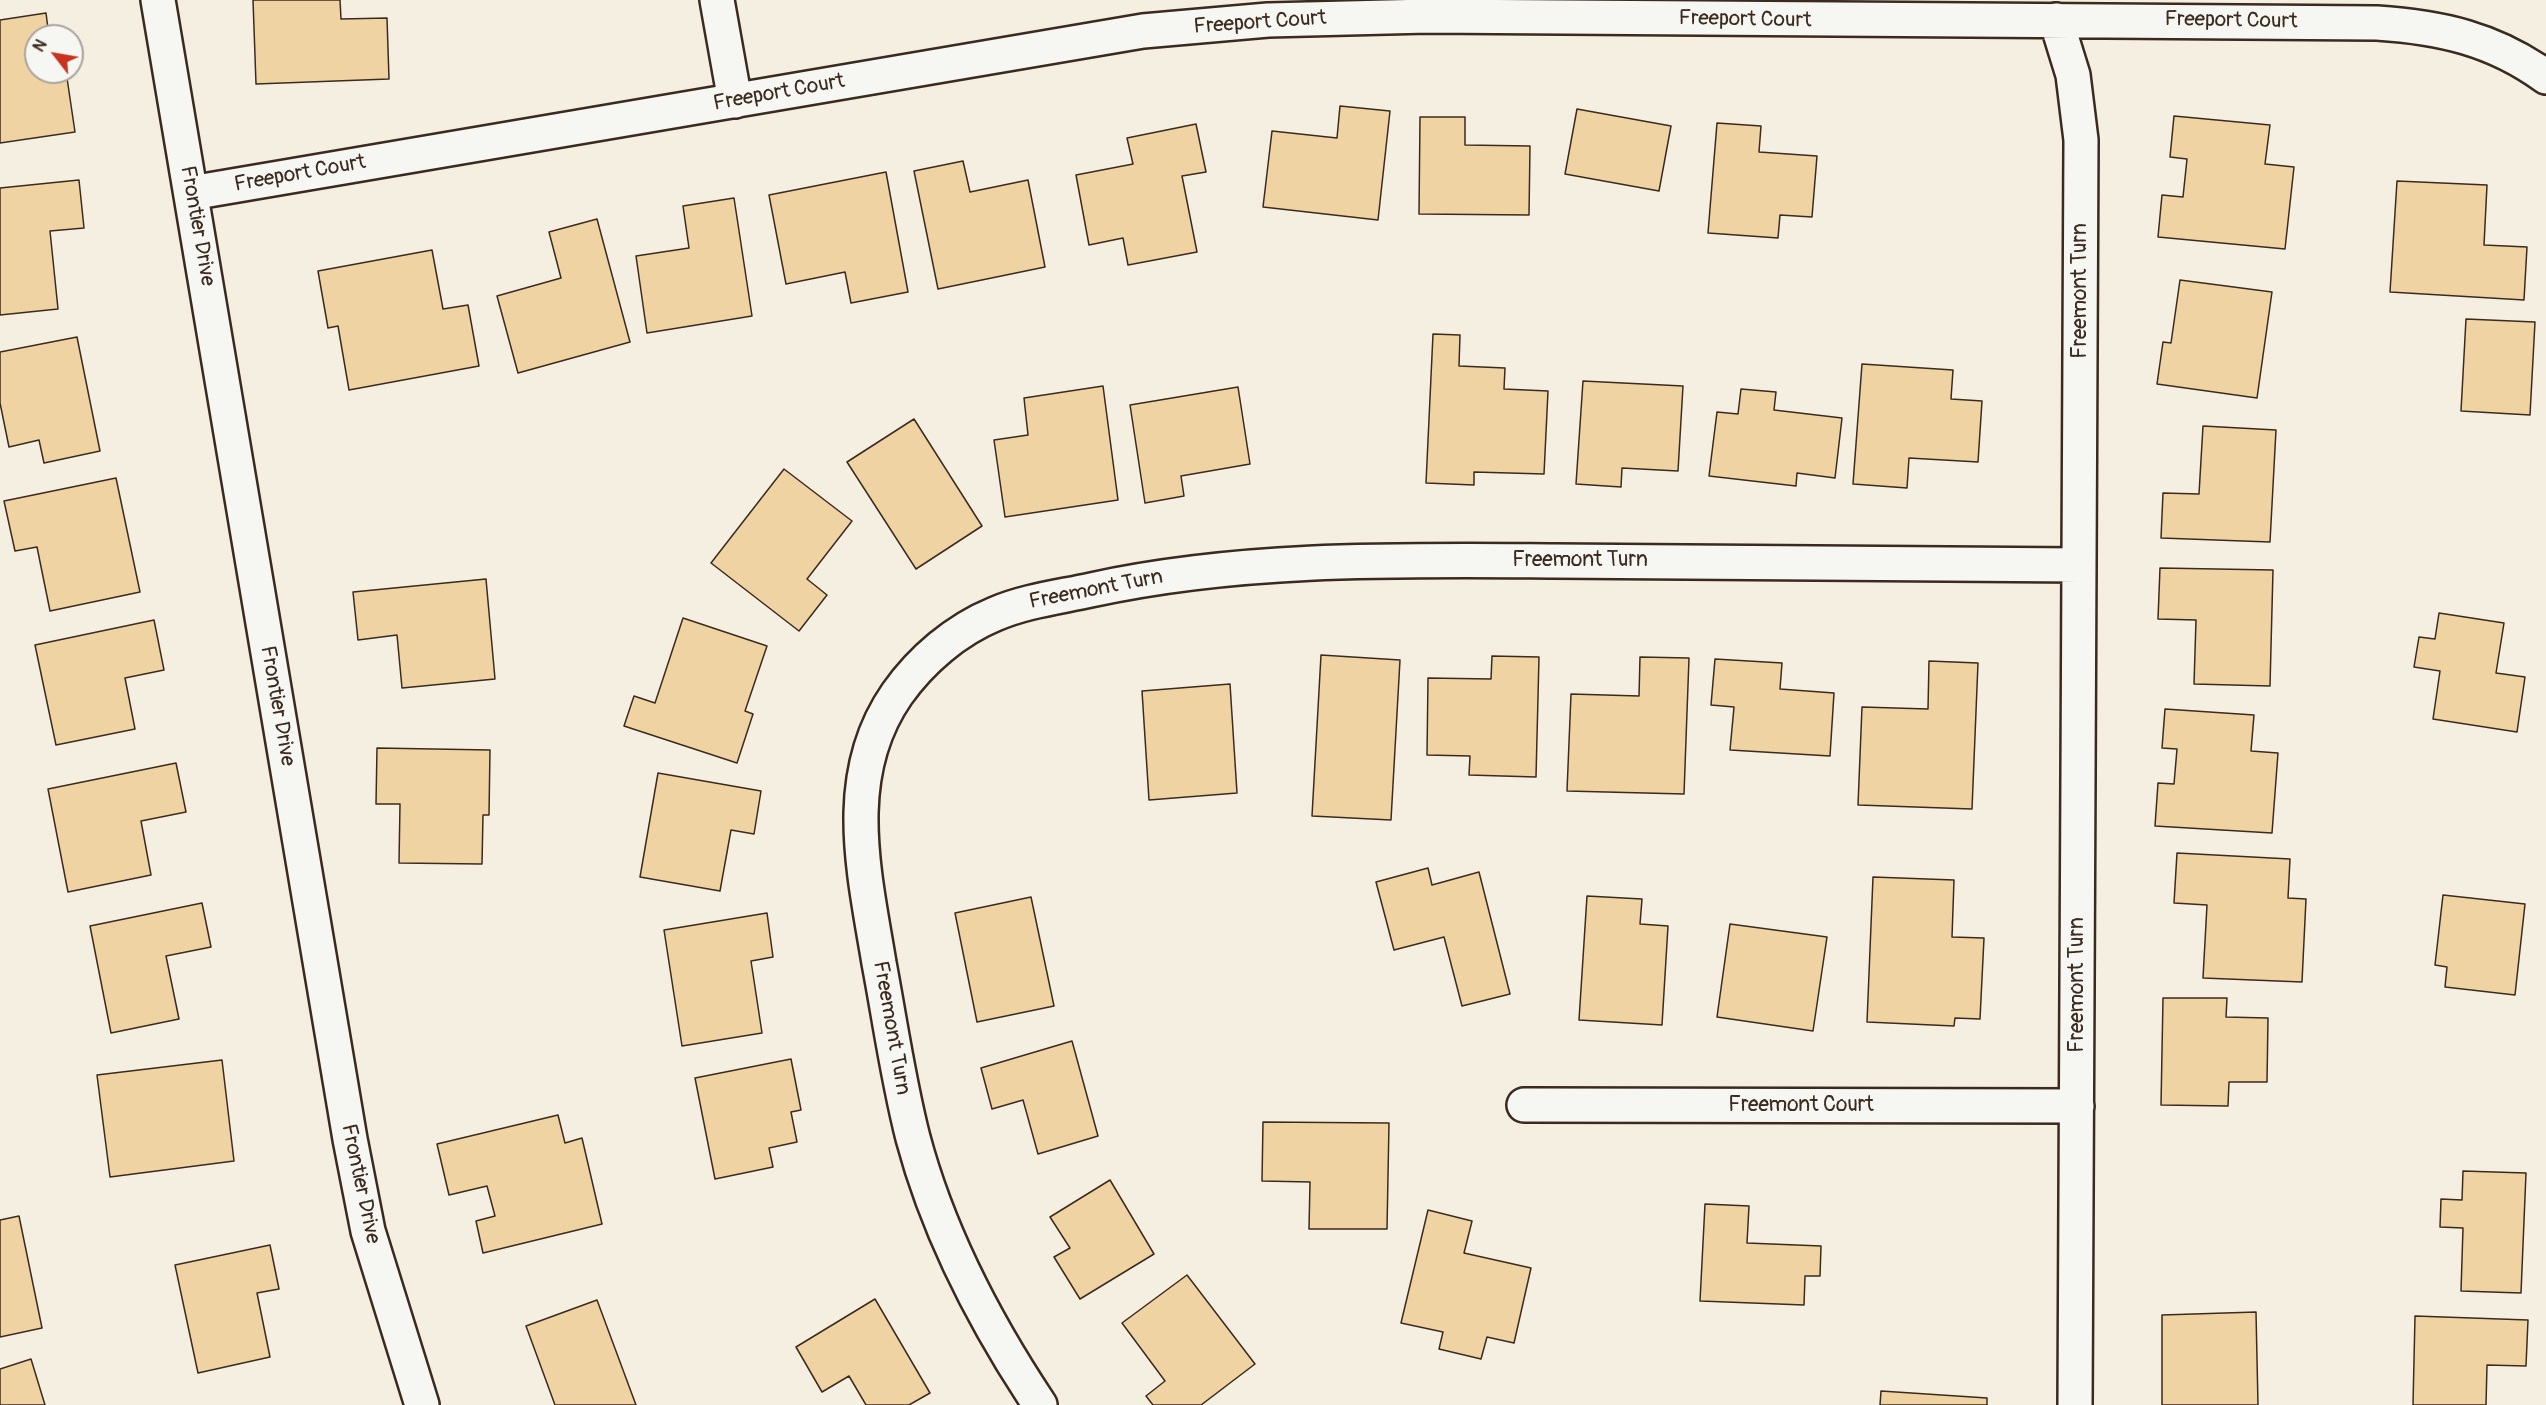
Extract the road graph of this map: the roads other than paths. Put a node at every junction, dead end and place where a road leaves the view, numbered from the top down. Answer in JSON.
{"nodes":[{"id":1,"x":158,"y":0,"type":"edge"},
{"id":2,"x":717,"y":0,"type":"edge"},
{"id":3,"x":2056,"y":20,"type":"junction"},
{"id":4,"x":2546,"y":77,"type":"edge"},
{"id":5,"x":735,"y":100,"type":"junction"},
{"id":6,"x":191,"y":193,"type":"junction"},
{"id":7,"x":2079,"y":565,"type":"junction"},
{"id":8,"x":1524,"y":1105,"type":"dead end"},
{"id":9,"x":2077,"y":1107,"type":"junction"},
{"id":10,"x":422,"y":1405,"type":"edge"},
{"id":11,"x":1040,"y":1405,"type":"edge"},
{"id":12,"x":2075,"y":1405,"type":"edge"}],
"edges":[{"from":1,"to":6,"type":"street","name":"Frontier Drive"},
{"from":2,"to":5,"type":"street"},
{"from":3,"to":4,"type":"street","name":"Freeport Court"},
{"from":3,"to":5,"type":"street","name":"Freeport Court"},
{"from":3,"to":7,"type":"street","name":"Freemont Turn"},
{"from":5,"to":6,"type":"street","name":"Freeport Court"},
{"from":6,"to":10,"type":"street","name":"Frontier Drive"},
{"from":7,"to":9,"type":"street","name":"Freemont Turn"},
{"from":7,"to":11,"type":"street","name":"Freemont Turn"},
{"from":8,"to":9,"type":"street","name":"Freemont Court"},
{"from":9,"to":12,"type":"street","name":"Freemont Turn"}]}
